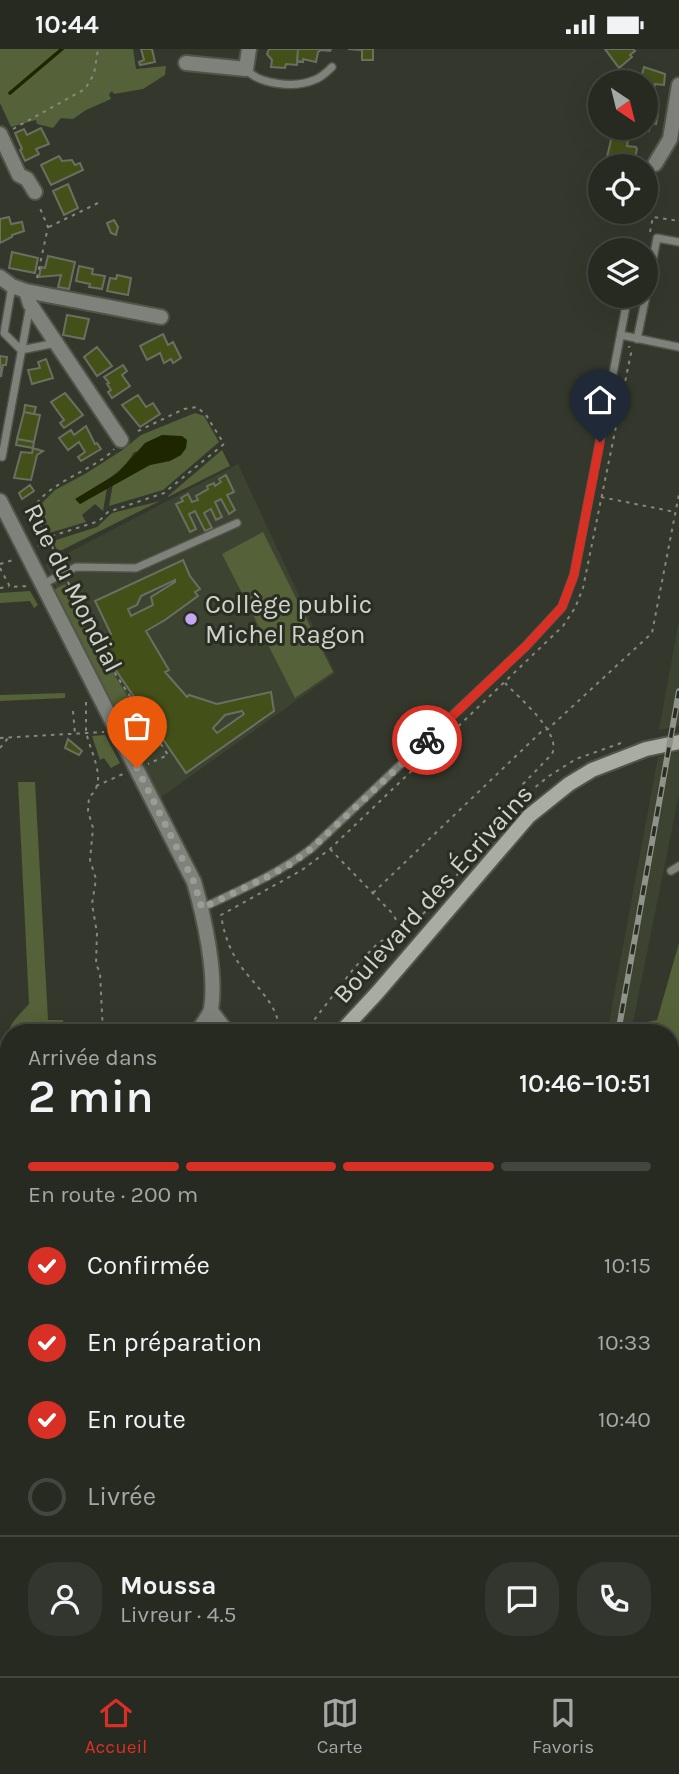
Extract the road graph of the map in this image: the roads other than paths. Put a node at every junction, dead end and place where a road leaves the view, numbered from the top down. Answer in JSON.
{"nodes":[{"id":1,"x":249,"y":49,"type":"edge"},
{"id":2,"x":186,"y":62,"type":"dead end"},
{"id":3,"x":332,"y":67,"type":"dead end"},
{"id":4,"x":246,"y":69,"type":"junction"},
{"id":5,"x":679,"y":85,"type":"edge"},
{"id":6,"x":1,"y":137,"type":"edge"},
{"id":7,"x":658,"y":159,"type":"edge"},
{"id":8,"x":35,"y":192,"type":"road end"},
{"id":9,"x":658,"y":238,"type":"edge"},
{"id":10,"x":679,"y":242,"type":"edge"},
{"id":11,"x":17,"y":290,"type":"edge"},
{"id":12,"x":628,"y":308,"type":"edge"},
{"id":13,"x":641,"y":308,"type":"edge"},
{"id":14,"x":161,"y":317,"type":"dead end"},
{"id":15,"x":629,"y":337,"type":"junction"},
{"id":16,"x":56,"y":342,"type":"junction"},
{"id":17,"x":679,"y":347,"type":"edge"},
{"id":18,"x":21,"y":351,"type":"junction"},
{"id":19,"x":121,"y":440,"type":"road end"},
{"id":20,"x":2,"y":457,"type":"edge"},
{"id":21,"x":0,"y":501,"type":"edge"},
{"id":22,"x":237,"y":523,"type":"dead end"},
{"id":23,"x":37,"y":585,"type":"junction"},
{"id":24,"x":679,"y":742,"type":"edge"},
{"id":25,"x":679,"y":866,"type":"edge"},
{"id":26,"x":671,"y":871,"type":"dead end"},
{"id":27,"x":202,"y":908,"type":"junction"},
{"id":28,"x":211,"y":1011,"type":"junction"},
{"id":29,"x":203,"y":1024,"type":"edge"},
{"id":30,"x":225,"y":1024,"type":"edge"},
{"id":31,"x":348,"y":1024,"type":"edge"}],
"edges":[{"from":1,"to":4,"type":"street"},
{"from":2,"to":4,"type":"street"},
{"from":3,"to":4,"type":"lane"},
{"from":5,"to":7,"type":"street"},
{"from":6,"to":8,"type":"street"},
{"from":9,"to":10,"type":"lane"},
{"from":11,"to":14,"type":"street"},
{"from":11,"to":16,"type":"street"},
{"from":11,"to":18,"type":"lane"},
{"from":11,"to":18,"type":"lane"},
{"from":12,"to":15,"type":"lane"},
{"from":13,"to":15,"type":"lane"},
{"from":15,"to":17,"type":"lane"},
{"from":15,"to":27,"type":"lane"},
{"from":16,"to":18,"type":"lane"},
{"from":16,"to":19,"type":"street"},
{"from":18,"to":20,"type":"lane"},
{"from":21,"to":23,"type":"street","name":"Rue du Mondial"},
{"from":22,"to":23,"type":"lane"},
{"from":23,"to":27,"type":"street","name":"Rue du Mondial"},
{"from":24,"to":31,"type":"main road","name":"Boulevard des Écrivains"},
{"from":25,"to":26,"type":"lane"},
{"from":27,"to":28,"type":"street","name":"Rue du Mondial"},
{"from":28,"to":29,"type":"street"},
{"from":28,"to":30,"type":"street"}]}
